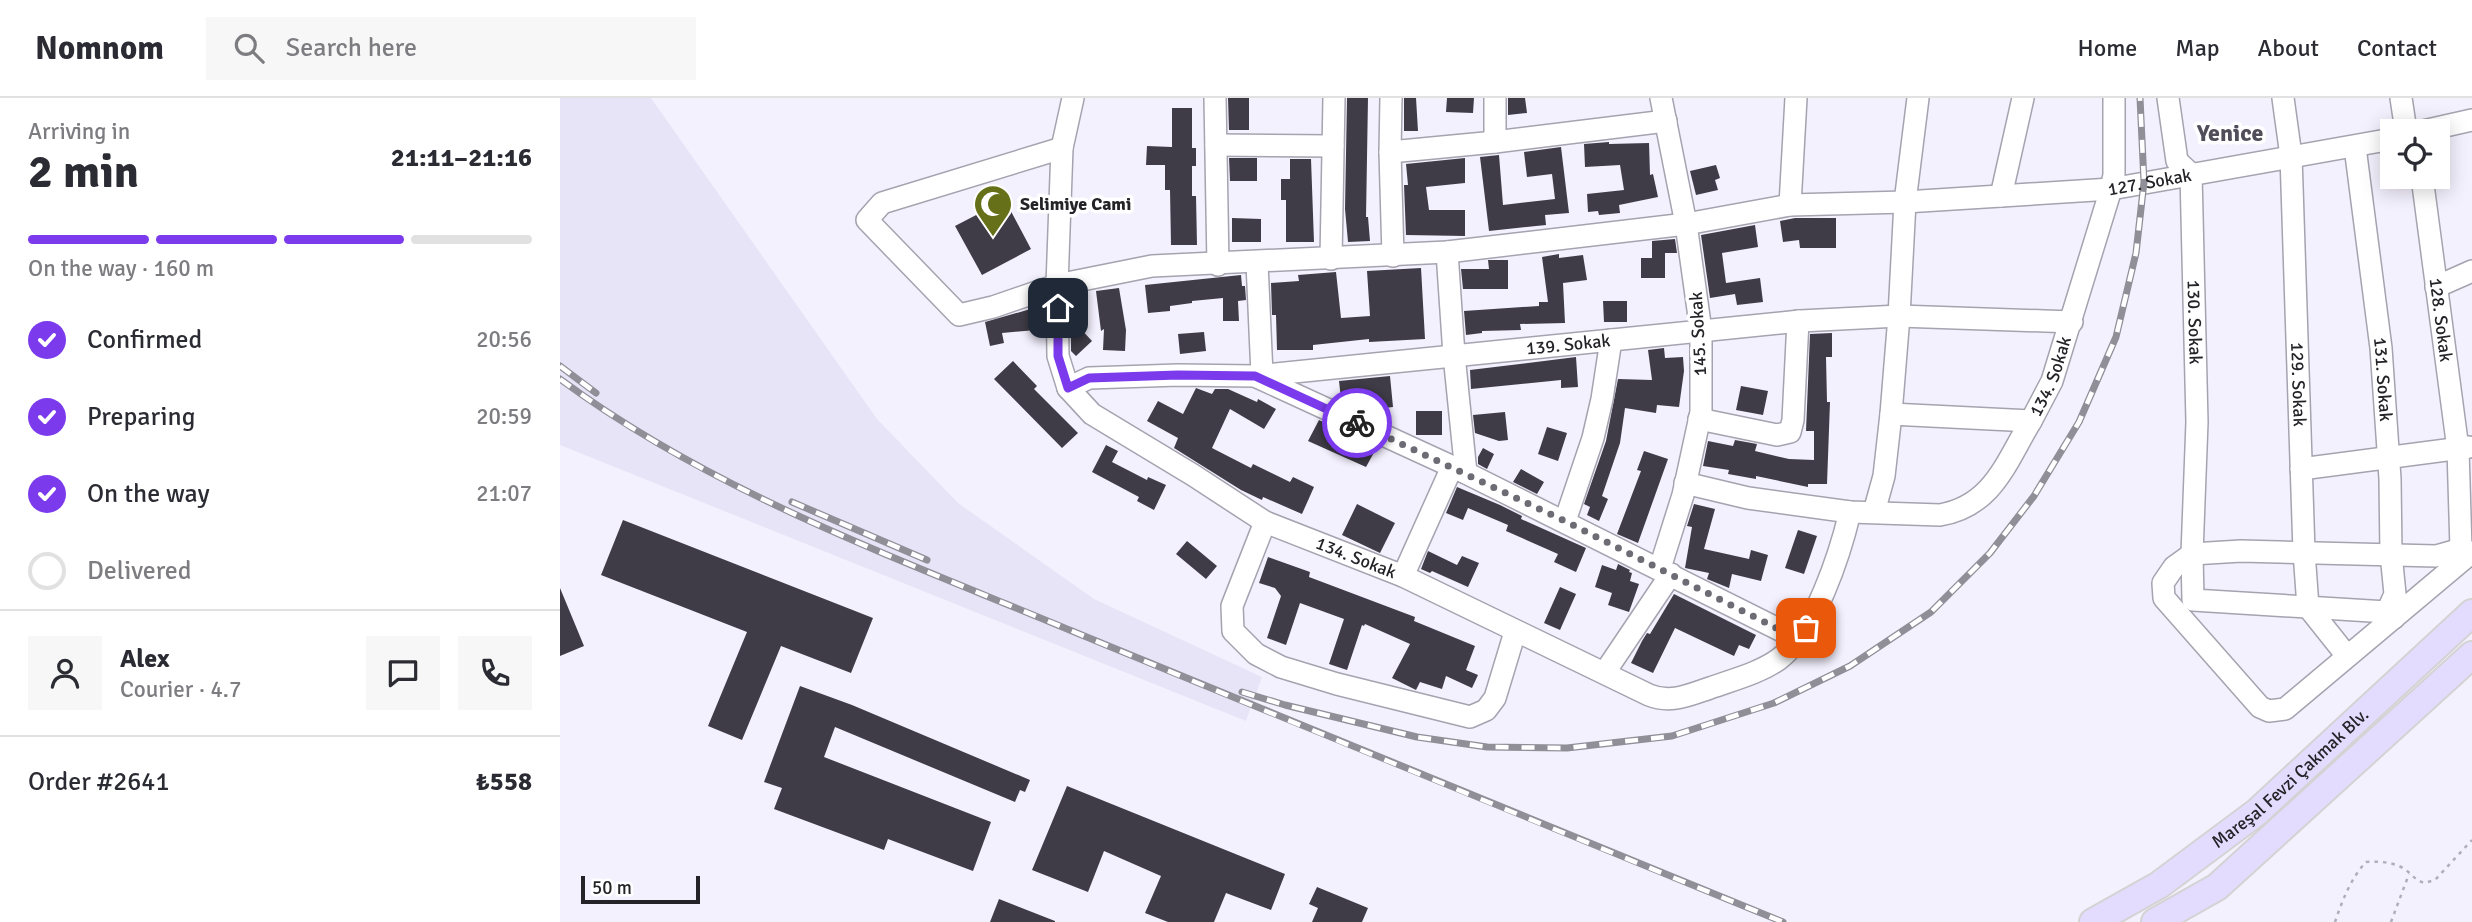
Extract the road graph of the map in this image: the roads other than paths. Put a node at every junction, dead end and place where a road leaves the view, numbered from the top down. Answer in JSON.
{"nodes":[{"id":1,"x":1073,"y":98,"type":"edge"},
{"id":2,"x":1215,"y":98,"type":"edge"},
{"id":3,"x":1334,"y":98,"type":"edge"},
{"id":4,"x":1391,"y":98,"type":"edge"},
{"id":5,"x":1495,"y":98,"type":"edge"},
{"id":6,"x":1661,"y":98,"type":"edge"},
{"id":7,"x":1796,"y":98,"type":"edge"},
{"id":8,"x":1919,"y":98,"type":"edge"},
{"id":9,"x":2023,"y":98,"type":"edge"},
{"id":10,"x":2114,"y":98,"type":"edge"},
{"id":11,"x":2168,"y":98,"type":"edge"},
{"id":12,"x":2283,"y":98,"type":"edge"},
{"id":13,"x":2401,"y":98,"type":"edge"},
{"id":14,"x":2404,"y":119,"type":"edge"},
{"id":15,"x":2472,"y":120,"type":"edge"},
{"id":16,"x":1666,"y":121,"type":"junction"},
{"id":17,"x":2450,"y":125,"type":"edge"},
{"id":18,"x":1495,"y":142,"type":"junction"},
{"id":19,"x":2380,"y":142,"type":"edge"},
{"id":20,"x":1216,"y":145,"type":"junction"},
{"id":21,"x":1333,"y":146,"type":"junction"},
{"id":22,"x":2355,"y":147,"type":"junction"},
{"id":23,"x":1062,"y":148,"type":"junction"},
{"id":24,"x":1390,"y":152,"type":"junction"},
{"id":25,"x":2291,"y":156,"type":"junction"},
{"id":26,"x":2192,"y":174,"type":"junction"},
{"id":27,"x":2111,"y":189,"type":"junction"},
{"id":28,"x":2424,"y":189,"type":"edge"},
{"id":29,"x":2001,"y":196,"type":"junction"},
{"id":30,"x":1905,"y":202,"type":"junction"},
{"id":31,"x":1790,"y":205,"type":"junction"},
{"id":32,"x":1686,"y":224,"type":"junction"},
{"id":33,"x":1447,"y":252,"type":"junction"},
{"id":34,"x":1394,"y":256,"type":"junction"},
{"id":35,"x":1331,"y":259,"type":"junction"},
{"id":36,"x":1257,"y":263,"type":"junction"},
{"id":37,"x":1218,"y":265,"type":"junction"},
{"id":38,"x":2472,"y":271,"type":"edge"},
{"id":39,"x":1057,"y":285,"type":"junction"},
{"id":40,"x":2437,"y":287,"type":"junction"},
{"id":41,"x":1899,"y":316,"type":"junction"},
{"id":42,"x":1798,"y":321,"type":"junction"},
{"id":43,"x":2072,"y":322,"type":"junction"},
{"id":44,"x":1701,"y":331,"type":"junction"},
{"id":45,"x":1611,"y":340,"type":"junction"},
{"id":46,"x":1454,"y":355,"type":"junction"},
{"id":47,"x":1259,"y":376,"type":"junction"},
{"id":48,"x":1068,"y":388,"type":"junction"},
{"id":49,"x":1891,"y":414,"type":"junction"},
{"id":50,"x":1699,"y":419,"type":"junction"},
{"id":51,"x":2031,"y":421,"type":"junction"},
{"id":52,"x":2465,"y":448,"type":"edge"},
{"id":53,"x":2388,"y":458,"type":"junction"},
{"id":54,"x":2301,"y":469,"type":"junction"},
{"id":55,"x":1459,"y":470,"type":"junction"},
{"id":56,"x":1685,"y":483,"type":"junction"},
{"id":57,"x":1850,"y":512,"type":"junction"},
{"id":58,"x":1874,"y":512,"type":"junction"},
{"id":59,"x":1565,"y":521,"type":"junction"},
{"id":60,"x":1265,"y":522,"type":"junction"},
{"id":61,"x":2304,"y":552,"type":"junction"},
{"id":62,"x":2465,"y":553,"type":"edge"},
{"id":63,"x":2192,"y":554,"type":"junction"},
{"id":64,"x":2391,"y":554,"type":"junction"},
{"id":65,"x":1666,"y":571,"type":"junction"},
{"id":66,"x":1403,"y":576,"type":"junction"},
{"id":67,"x":2164,"y":598,"type":"junction"},
{"id":68,"x":2193,"y":600,"type":"junction"},
{"id":69,"x":2308,"y":607,"type":"junction"},
{"id":70,"x":2472,"y":613,"type":"edge"},
{"id":71,"x":2391,"y":615,"type":"junction"},
{"id":72,"x":1515,"y":632,"type":"junction"},
{"id":73,"x":1800,"y":640,"type":"junction"},
{"id":74,"x":2472,"y":655,"type":"edge"},
{"id":75,"x":2347,"y":656,"type":"junction"},
{"id":76,"x":1605,"y":672,"type":"junction"},
{"id":77,"x":2093,"y":922,"type":"edge"},
{"id":78,"x":2155,"y":922,"type":"edge"}],
"edges":[{"from":1,"to":23,"type":"street","name":"134. Sokak"},
{"from":2,"to":20,"type":"street"},
{"from":3,"to":21,"type":"street"},
{"from":4,"to":24,"type":"street"},
{"from":5,"to":18,"type":"street"},
{"from":6,"to":16,"type":"street","name":"145. Sokak"},
{"from":7,"to":31,"type":"street"},
{"from":8,"to":30,"type":"street"},
{"from":9,"to":29,"type":"street"},
{"from":10,"to":27,"type":"street","name":"134. Sokak"},
{"from":11,"to":26,"type":"street"},
{"from":12,"to":25,"type":"street","name":"129. Sokak"},
{"from":13,"to":14,"type":"street"},
{"from":15,"to":17,"type":"street"},
{"from":16,"to":18,"type":"street"},
{"from":16,"to":32,"type":"street","name":"145. Sokak"},
{"from":18,"to":24,"type":"street"},
{"from":19,"to":22,"type":"street","name":"127. Sokak"},
{"from":20,"to":21,"type":"street"},
{"from":20,"to":37,"type":"street"},
{"from":21,"to":35,"type":"street"},
{"from":22,"to":25,"type":"street","name":"127. Sokak"},
{"from":22,"to":53,"type":"street","name":"131. Sokak"},
{"from":23,"to":39,"type":"street","name":"134. Sokak"},
{"from":23,"to":39,"type":"street","name":"127. Sokak"},
{"from":24,"to":34,"type":"street"},
{"from":25,"to":26,"type":"street","name":"127. Sokak"},
{"from":25,"to":54,"type":"street","name":"129. Sokak"},
{"from":26,"to":27,"type":"street","name":"127. Sokak"},
{"from":26,"to":63,"type":"street","name":"130. Sokak"},
{"from":27,"to":29,"type":"street","name":"127. Sokak"},
{"from":27,"to":43,"type":"street","name":"134. Sokak"},
{"from":28,"to":40,"type":"street","name":"128. Sokak"},
{"from":29,"to":30,"type":"street","name":"127. Sokak"},
{"from":30,"to":31,"type":"street","name":"127. Sokak"},
{"from":30,"to":41,"type":"street"},
{"from":31,"to":32,"type":"street","name":"127. Sokak"},
{"from":32,"to":33,"type":"street","name":"127. Sokak"},
{"from":32,"to":44,"type":"street","name":"145. Sokak"},
{"from":33,"to":34,"type":"street","name":"127. Sokak"},
{"from":33,"to":46,"type":"street"},
{"from":34,"to":35,"type":"street","name":"127. Sokak"},
{"from":35,"to":36,"type":"street","name":"127. Sokak"},
{"from":36,"to":37,"type":"street","name":"127. Sokak"},
{"from":36,"to":47,"type":"street"},
{"from":37,"to":39,"type":"street","name":"127. Sokak"},
{"from":38,"to":40,"type":"street"},
{"from":39,"to":48,"type":"street","name":"134. Sokak"},
{"from":40,"to":52,"type":"street","name":"128. Sokak"},
{"from":41,"to":42,"type":"street","name":"139. Sokak"},
{"from":41,"to":43,"type":"street","name":"139. Sokak"},
{"from":41,"to":49,"type":"street"},
{"from":42,"to":44,"type":"street","name":"139. Sokak"},
{"from":42,"to":50,"type":"street"},
{"from":43,"to":51,"type":"street","name":"134. Sokak"},
{"from":44,"to":45,"type":"street","name":"139. Sokak"},
{"from":44,"to":50,"type":"street","name":"145. Sokak"},
{"from":45,"to":46,"type":"street","name":"139. Sokak"},
{"from":45,"to":59,"type":"street"},
{"from":46,"to":47,"type":"street","name":"139. Sokak"},
{"from":46,"to":55,"type":"street"},
{"from":47,"to":48,"type":"street","name":"139. Sokak"},
{"from":47,"to":55,"type":"street"},
{"from":48,"to":60,"type":"street","name":"134. Sokak"},
{"from":49,"to":51,"type":"street","name":"134. Sokak"},
{"from":49,"to":58,"type":"street"},
{"from":50,"to":56,"type":"street","name":"145. Sokak"},
{"from":51,"to":58,"type":"street"},
{"from":52,"to":53,"type":"street"},
{"from":52,"to":62,"type":"street"},
{"from":53,"to":54,"type":"street"},
{"from":53,"to":64,"type":"street","name":"131. Sokak"},
{"from":54,"to":61,"type":"street","name":"129. Sokak"},
{"from":55,"to":59,"type":"street"},
{"from":55,"to":66,"type":"street"},
{"from":56,"to":57,"type":"street"},
{"from":56,"to":65,"type":"street","name":"145. Sokak"},
{"from":57,"to":58,"type":"street"},
{"from":57,"to":73,"type":"street","name":"134. Sokak"},
{"from":59,"to":65,"type":"street"},
{"from":60,"to":66,"type":"street","name":"134. Sokak"},
{"from":60,"to":72,"type":"street"},
{"from":61,"to":63,"type":"street"},
{"from":61,"to":64,"type":"street"},
{"from":61,"to":69,"type":"street","name":"129. Sokak"},
{"from":62,"to":64,"type":"street"},
{"from":62,"to":71,"type":"street"},
{"from":63,"to":67,"type":"street"},
{"from":63,"to":68,"type":"street","name":"130. Sokak"},
{"from":64,"to":71,"type":"street","name":"131. Sokak"},
{"from":65,"to":73,"type":"street"},
{"from":65,"to":76,"type":"street","name":"145. Sokak"},
{"from":66,"to":72,"type":"street","name":"134. Sokak"},
{"from":67,"to":68,"type":"street"},
{"from":67,"to":75,"type":"street"},
{"from":68,"to":69,"type":"street"},
{"from":69,"to":71,"type":"street"},
{"from":69,"to":75,"type":"street"},
{"from":70,"to":77,"type":"main road","name":"Mareşal Fevzi Çakmak Blv."},
{"from":71,"to":75,"type":"street"},
{"from":72,"to":76,"type":"street","name":"134. Sokak"},
{"from":73,"to":76,"type":"street","name":"134. Sokak"},
{"from":74,"to":78,"type":"main road","name":"Mareşal Fevzi Çakmak Blv."}]}
